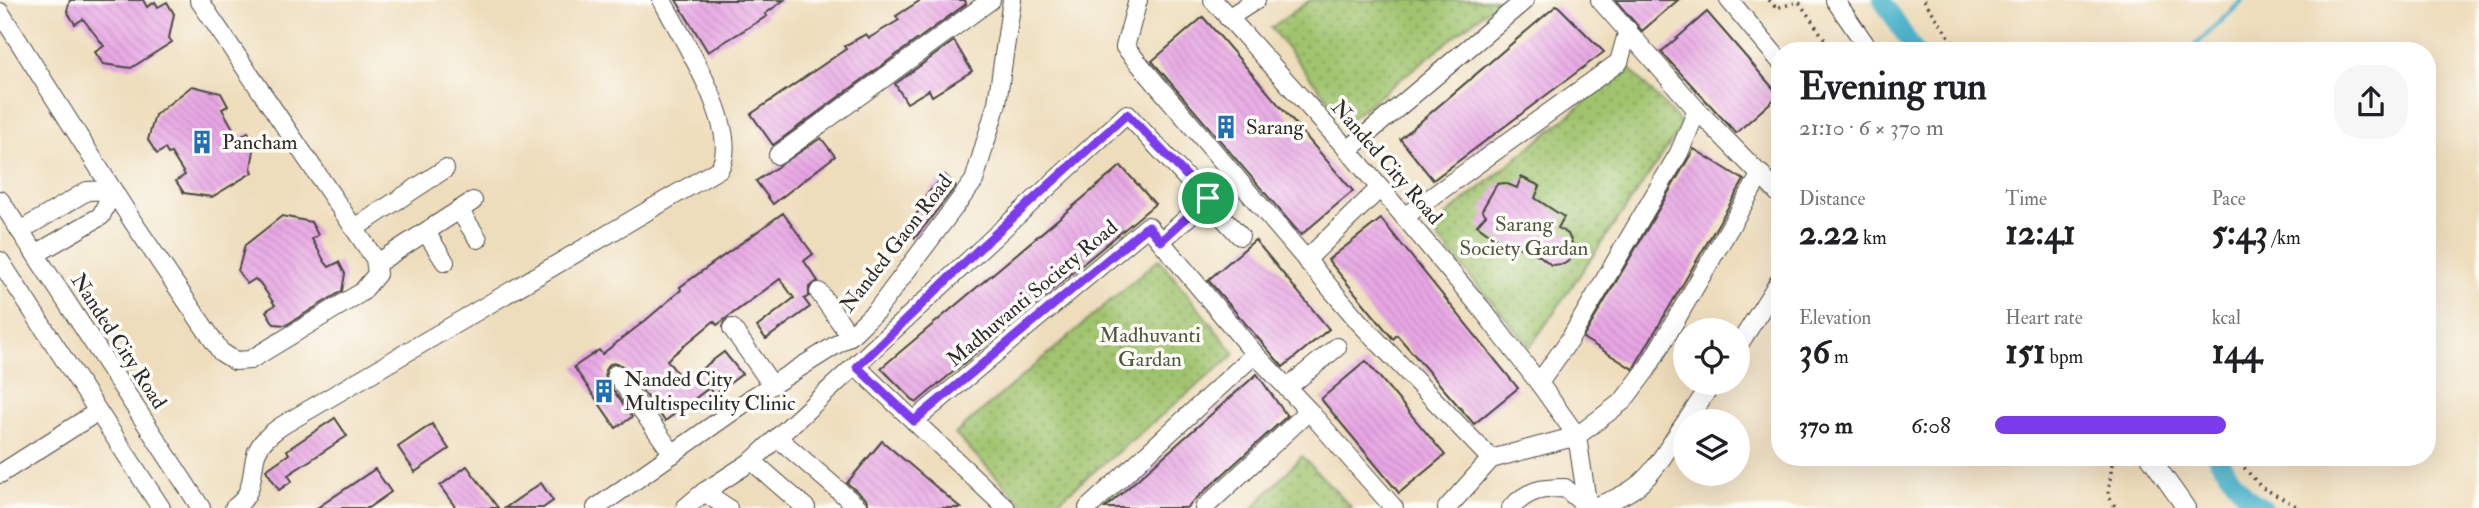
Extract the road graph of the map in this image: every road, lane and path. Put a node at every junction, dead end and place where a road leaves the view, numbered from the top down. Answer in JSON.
{"nodes":[{"id":1,"x":199,"y":0,"type":"edge"},
{"id":2,"x":662,"y":0,"type":"edge"},
{"id":3,"x":992,"y":0,"type":"edge"},
{"id":4,"x":1012,"y":0,"type":"edge"},
{"id":5,"x":1138,"y":0,"type":"edge"},
{"id":6,"x":1213,"y":0,"type":"edge"},
{"id":7,"x":1256,"y":0,"type":"edge"},
{"id":8,"x":1525,"y":0,"type":"edge"},
{"id":9,"x":1600,"y":0,"type":"edge"},
{"id":10,"x":1729,"y":0,"type":"edge"},
{"id":11,"x":1769,"y":0,"type":"edge"},
{"id":12,"x":1835,"y":0,"type":"edge"},
{"id":13,"x":1924,"y":0,"type":"edge"},
{"id":14,"x":0,"y":12,"type":"edge"},
{"id":15,"x":1228,"y":18,"type":"junction"},
{"id":16,"x":1628,"y":30,"type":"junction"},
{"id":17,"x":1827,"y":42,"type":"edge"},
{"id":18,"x":1864,"y":42,"type":"edge"},
{"id":19,"x":1953,"y":42,"type":"edge"},
{"id":20,"x":1771,"y":50,"type":"edge"},
{"id":21,"x":1697,"y":110,"type":"junction"},
{"id":22,"x":1348,"y":150,"type":"junction"},
{"id":23,"x":778,"y":155,"type":"dead end"},
{"id":24,"x":445,"y":170,"type":"dead end"},
{"id":25,"x":1760,"y":174,"type":"junction"},
{"id":26,"x":1235,"y":176,"type":"junction"},
{"id":27,"x":1771,"y":186,"type":"edge"},
{"id":28,"x":1380,"y":188,"type":"junction"},
{"id":29,"x":113,"y":190,"type":"junction"},
{"id":30,"x":1208,"y":198,"type":"junction"},
{"id":31,"x":0,"y":200,"type":"edge"},
{"id":32,"x":1404,"y":217,"type":"junction"},
{"id":33,"x":355,"y":228,"type":"junction"},
{"id":34,"x":20,"y":231,"type":"junction"},
{"id":35,"x":426,"y":232,"type":"junction"},
{"id":36,"x":1240,"y":236,"type":"dead end"},
{"id":37,"x":478,"y":239,"type":"dead end"},
{"id":38,"x":1161,"y":241,"type":"junction"},
{"id":39,"x":36,"y":254,"type":"junction"},
{"id":40,"x":1306,"y":260,"type":"junction"},
{"id":41,"x":0,"y":261,"type":"edge"},
{"id":42,"x":445,"y":262,"type":"dead end"},
{"id":43,"x":376,"y":264,"type":"junction"},
{"id":44,"x":820,"y":292,"type":"dead end"},
{"id":45,"x":1771,"y":294,"type":"edge"},
{"id":46,"x":1750,"y":327,"type":"edge"},
{"id":47,"x":732,"y":328,"type":"dead end"},
{"id":48,"x":850,"y":336,"type":"junction"},
{"id":49,"x":1337,"y":346,"type":"dead end"},
{"id":50,"x":1255,"y":354,"type":"junction"},
{"id":51,"x":857,"y":367,"type":"junction"},
{"id":52,"x":616,"y":374,"type":"dead end"},
{"id":53,"x":1539,"y":383,"type":"junction"},
{"id":54,"x":772,"y":385,"type":"junction"},
{"id":55,"x":1287,"y":388,"type":"junction"},
{"id":56,"x":1309,"y":411,"type":"junction"},
{"id":57,"x":97,"y":412,"type":"junction"},
{"id":58,"x":914,"y":421,"type":"junction"},
{"id":59,"x":1577,"y":436,"type":"junction"},
{"id":60,"x":778,"y":438,"type":"junction"},
{"id":61,"x":1673,"y":440,"type":"edge"},
{"id":62,"x":673,"y":454,"type":"junction"},
{"id":63,"x":1491,"y":459,"type":"junction"},
{"id":64,"x":752,"y":461,"type":"junction"},
{"id":65,"x":2112,"y":466,"type":"edge"},
{"id":66,"x":2156,"y":466,"type":"edge"},
{"id":67,"x":2243,"y":466,"type":"edge"},
{"id":68,"x":0,"y":474,"type":"edge"},
{"id":69,"x":704,"y":492,"type":"junction"},
{"id":70,"x":162,"y":508,"type":"edge"},
{"id":71,"x":201,"y":508,"type":"edge"},
{"id":72,"x":234,"y":508,"type":"edge"},
{"id":73,"x":596,"y":508,"type":"edge"},
{"id":74,"x":685,"y":508,"type":"edge"},
{"id":75,"x":728,"y":508,"type":"edge"},
{"id":76,"x":806,"y":508,"type":"edge"},
{"id":77,"x":859,"y":508,"type":"edge"},
{"id":78,"x":1006,"y":508,"type":"edge"},
{"id":79,"x":1088,"y":508,"type":"edge"},
{"id":80,"x":1204,"y":508,"type":"edge"},
{"id":81,"x":1394,"y":508,"type":"edge"},
{"id":82,"x":1447,"y":508,"type":"edge"},
{"id":83,"x":1511,"y":508,"type":"edge"},
{"id":84,"x":1589,"y":508,"type":"edge"},
{"id":85,"x":2116,"y":508,"type":"edge"},
{"id":86,"x":2186,"y":508,"type":"edge"},
{"id":87,"x":2300,"y":508,"type":"edge"}],
"edges":[{"from":1,"to":33,"type":"street"},
{"from":2,"to":72,"type":"street"},
{"from":3,"to":23,"type":"street"},
{"from":4,"to":48,"type":"street","name":"Nanded Gaon Road"},
{"from":5,"to":26,"type":"street"},
{"from":6,"to":15,"type":"street","name":"Nanded City Road"},
{"from":7,"to":15,"type":"street"},
{"from":8,"to":22,"type":"street"},
{"from":9,"to":16,"type":"street"},
{"from":10,"to":20,"type":"street"},
{"from":11,"to":17,"type":"path"},
{"from":12,"to":18,"type":"street"},
{"from":13,"to":19,"type":"path"},
{"from":14,"to":29,"type":"street"},
{"from":15,"to":22,"type":"street","name":"Nanded City Road"},
{"from":16,"to":21,"type":"street"},
{"from":16,"to":32,"type":"street"},
{"from":21,"to":25,"type":"street"},
{"from":21,"to":53,"type":"street"},
{"from":22,"to":28,"type":"street","name":"Nanded City Road"},
{"from":24,"to":33,"type":"street"},
{"from":25,"to":27,"type":"street"},
{"from":25,"to":59,"type":"street"},
{"from":26,"to":30,"type":"street"},
{"from":26,"to":40,"type":"street"},
{"from":28,"to":32,"type":"street","name":"Nanded City Road"},
{"from":28,"to":40,"type":"street"},
{"from":29,"to":34,"type":"street"},
{"from":29,"to":39,"type":"street"},
{"from":29,"to":43,"type":"street"},
{"from":30,"to":36,"type":"street"},
{"from":30,"to":38,"type":"street"},
{"from":30,"to":51,"type":"street"},
{"from":31,"to":34,"type":"street","name":"Nanded City Road"},
{"from":32,"to":53,"type":"street","name":"Nanded City Road"},
{"from":33,"to":43,"type":"street"},
{"from":34,"to":39,"type":"street","name":"Nanded City Road"},
{"from":35,"to":37,"type":"street"},
{"from":35,"to":42,"type":"street"},
{"from":35,"to":43,"type":"street"},
{"from":38,"to":50,"type":"street"},
{"from":38,"to":58,"type":"street","name":"Madhuvanti Society Road"},
{"from":39,"to":71,"type":"street","name":"Nanded City Road"},
{"from":40,"to":63,"type":"street"},
{"from":41,"to":57,"type":"street"},
{"from":44,"to":48,"type":"street"},
{"from":45,"to":46,"type":"street"},
{"from":47,"to":54,"type":"street"},
{"from":48,"to":54,"type":"street","name":"Nanded Gaon Road"},
{"from":49,"to":55,"type":"street"},
{"from":50,"to":55,"type":"street"},
{"from":50,"to":79,"type":"street"},
{"from":51,"to":58,"type":"street"},
{"from":51,"to":60,"type":"street"},
{"from":52,"to":62,"type":"street"},
{"from":53,"to":59,"type":"street","name":"Nanded City Road"},
{"from":54,"to":62,"type":"street","name":"Nanded Gaon Road"},
{"from":55,"to":56,"type":"street"},
{"from":56,"to":80,"type":"street"},
{"from":56,"to":81,"type":"street"},
{"from":57,"to":68,"type":"street"},
{"from":57,"to":70,"type":"street"},
{"from":58,"to":78,"type":"street"},
{"from":59,"to":63,"type":"street"},
{"from":59,"to":84,"type":"street","name":"Nanded City Road"},
{"from":60,"to":64,"type":"street"},
{"from":60,"to":77,"type":"street"},
{"from":61,"to":84,"type":"street"},
{"from":62,"to":73,"type":"street","name":"Nanded Gaon Road"},
{"from":63,"to":82,"type":"street"},
{"from":64,"to":69,"type":"street"},
{"from":64,"to":76,"type":"street"},
{"from":65,"to":85,"type":"path"},
{"from":66,"to":86,"type":"street"},
{"from":67,"to":87,"type":"path"},
{"from":69,"to":74,"type":"street"},
{"from":69,"to":75,"type":"street"},
{"from":83,"to":84,"type":"street"}]}
